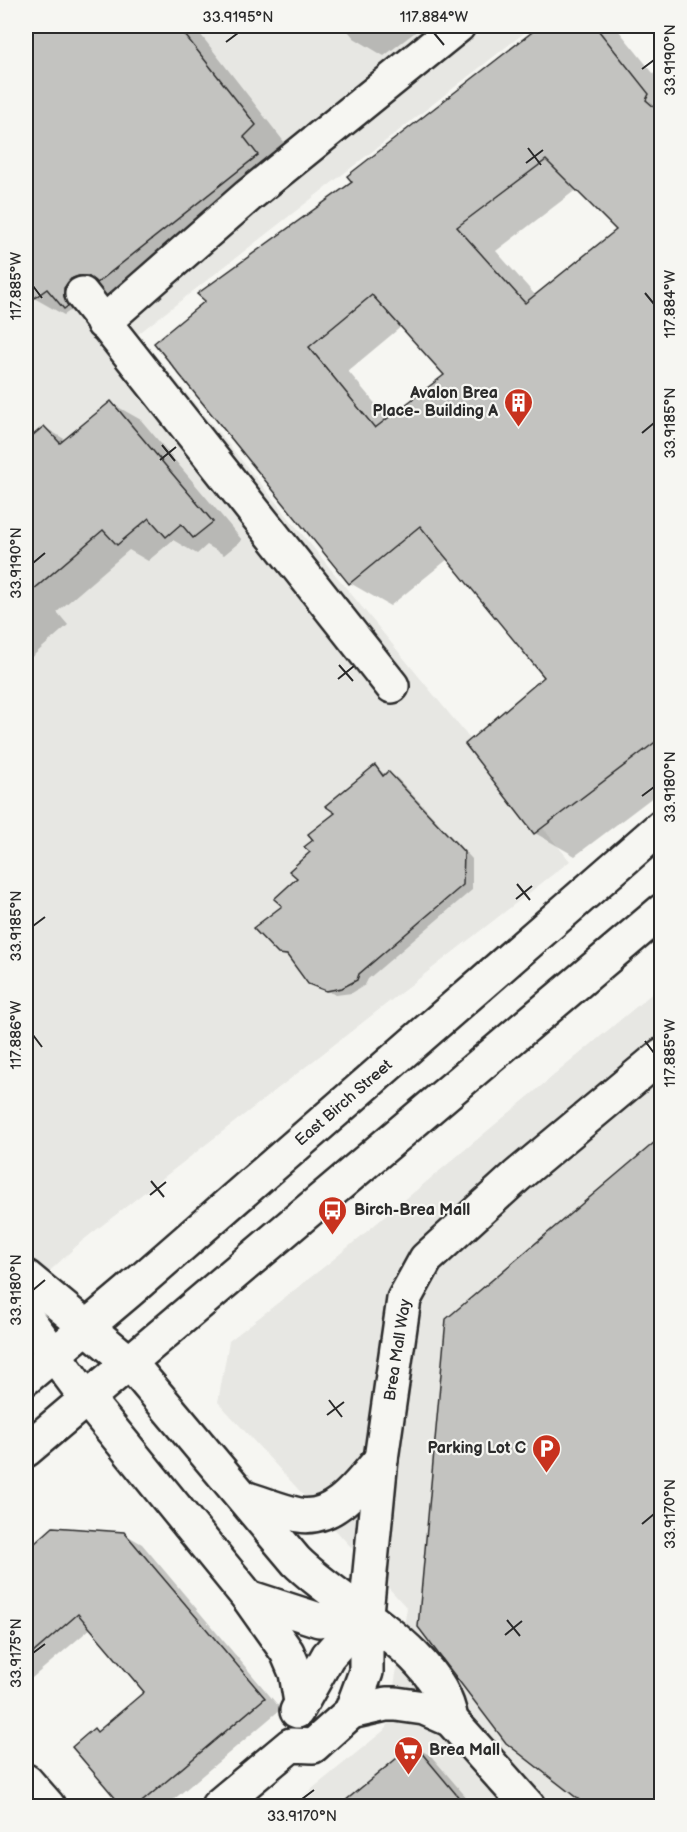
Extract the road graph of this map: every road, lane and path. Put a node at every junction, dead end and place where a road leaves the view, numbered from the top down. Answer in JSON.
{"nodes":[{"id":1,"x":458,"y":26,"type":"edge"},
{"id":2,"x":82,"y":294,"type":"dead end"},
{"id":3,"x":103,"y":323,"type":"junction"},
{"id":4,"x":392,"y":686,"type":"dead end"},
{"id":5,"x":662,"y":826,"type":"edge"},
{"id":6,"x":662,"y":911,"type":"edge"},
{"id":7,"x":662,"y":1055,"type":"edge"},
{"id":8,"x":26,"y":1277,"type":"edge"},
{"id":9,"x":26,"y":1317,"type":"edge"},
{"id":10,"x":86,"y":1327,"type":"junction"},
{"id":11,"x":53,"y":1355,"type":"junction"},
{"id":12,"x":130,"y":1363,"type":"junction"},
{"id":13,"x":26,"y":1378,"type":"edge"},
{"id":14,"x":87,"y":1399,"type":"junction"},
{"id":15,"x":26,"y":1450,"type":"edge"},
{"id":16,"x":381,"y":1459,"type":"junction"},
{"id":17,"x":244,"y":1498,"type":"junction"},
{"id":18,"x":248,"y":1597,"type":"junction"},
{"id":19,"x":366,"y":1613,"type":"junction"},
{"id":20,"x":301,"y":1702,"type":"junction"},
{"id":21,"x":351,"y":1712,"type":"junction"},
{"id":22,"x":451,"y":1720,"type":"junction"},
{"id":23,"x":291,"y":1745,"type":"junction"},
{"id":24,"x":26,"y":1781,"type":"edge"},
{"id":25,"x":48,"y":1806,"type":"edge"},
{"id":26,"x":218,"y":1806,"type":"edge"},
{"id":27,"x":528,"y":1806,"type":"edge"}],
"edges":[{"from":1,"to":3,"type":"street"},
{"from":2,"to":3,"type":"street"},
{"from":3,"to":4,"type":"street"},
{"from":5,"to":10,"type":"street","name":"East Birch Street"},
{"from":6,"to":12,"type":"street"},
{"from":7,"to":16,"type":"street","name":"Brea Mall Way"},
{"from":8,"to":10,"type":"street"},
{"from":9,"to":11,"type":"street"},
{"from":10,"to":11,"type":"street","name":"East Birch Street"},
{"from":10,"to":12,"type":"street"},
{"from":11,"to":13,"type":"street","name":"East Birch Street"},
{"from":11,"to":14,"type":"street"},
{"from":12,"to":14,"type":"street"},
{"from":12,"to":17,"type":"street"},
{"from":14,"to":15,"type":"street"},
{"from":14,"to":18,"type":"street"},
{"from":16,"to":17,"type":"street"},
{"from":16,"to":19,"type":"street","name":"Brea Mall Way"},
{"from":17,"to":19,"type":"street"},
{"from":18,"to":19,"type":"street"},
{"from":18,"to":20,"type":"street"},
{"from":19,"to":20,"type":"street"},
{"from":19,"to":21,"type":"street","name":"Brea Mall Way"},
{"from":19,"to":22,"type":"street"},
{"from":20,"to":23,"type":"street"},
{"from":21,"to":22,"type":"street"},
{"from":21,"to":23,"type":"street","name":"Brea Mall Way"},
{"from":22,"to":27,"type":"street"},
{"from":23,"to":26,"type":"street"},
{"from":24,"to":25,"type":"street"}]}
